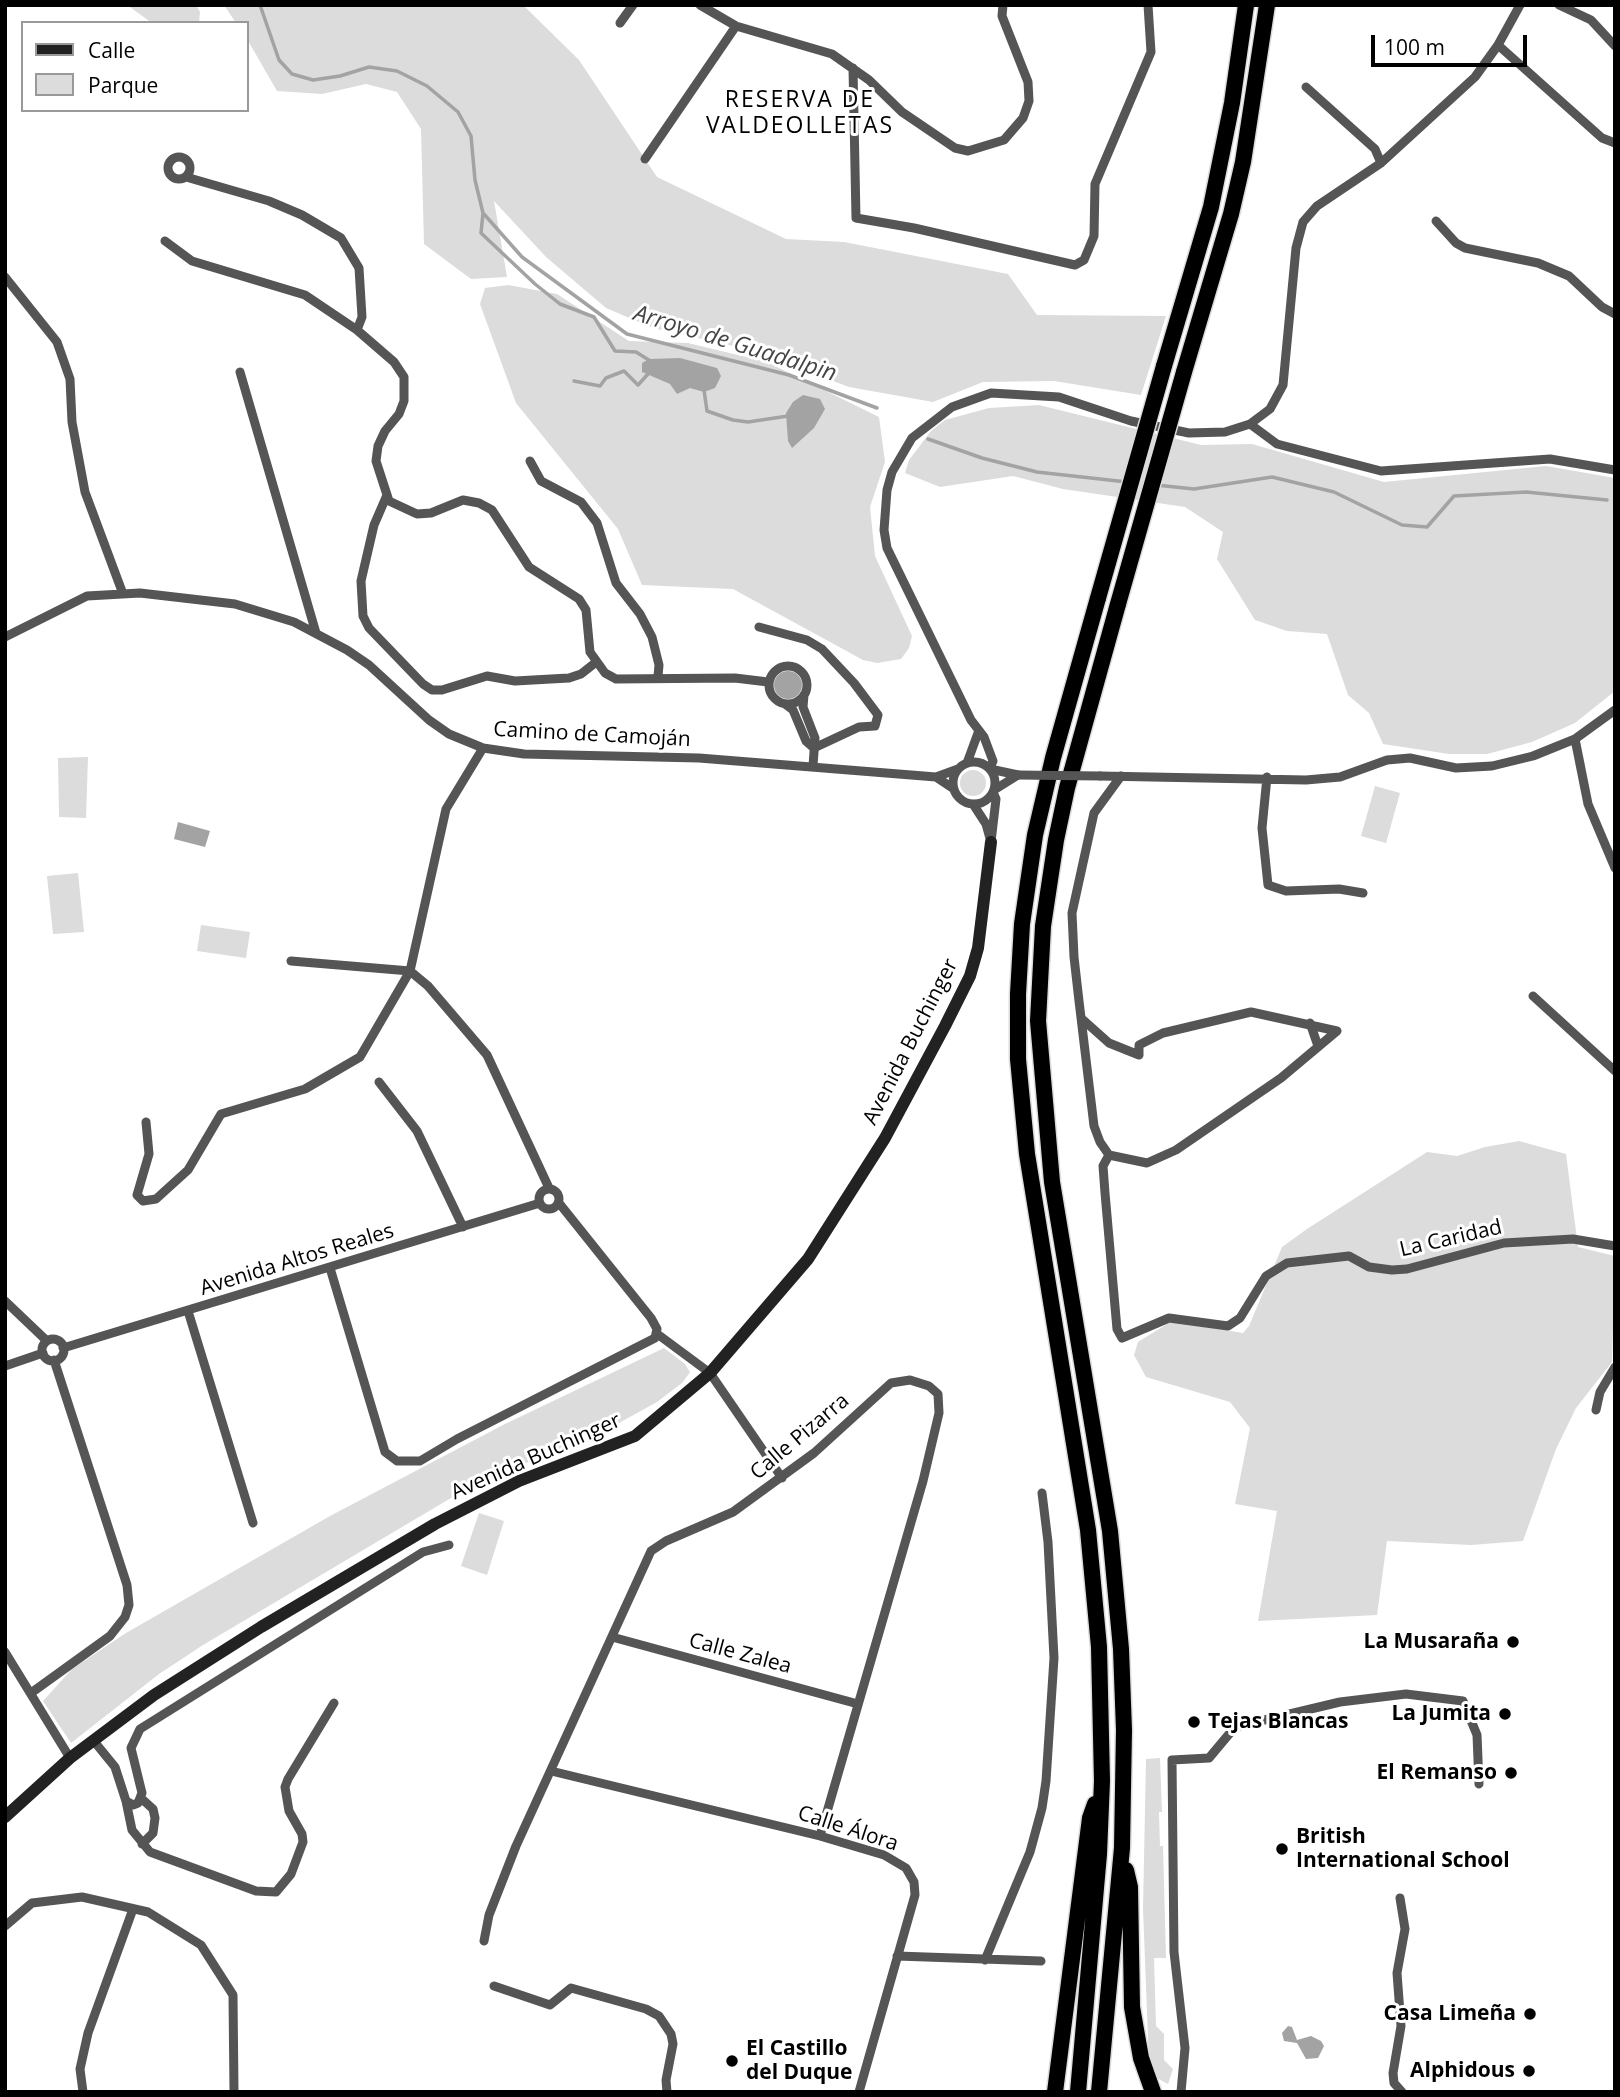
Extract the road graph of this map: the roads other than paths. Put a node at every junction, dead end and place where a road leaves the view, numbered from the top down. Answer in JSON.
{"nodes":[{"id":1,"x":633,"y":5,"type":"edge"},
{"id":2,"x":699,"y":5,"type":"edge"},
{"id":3,"x":1003,"y":5,"type":"edge"},
{"id":4,"x":1148,"y":5,"type":"edge"},
{"id":5,"x":1246,"y":5,"type":"edge"},
{"id":6,"x":1267,"y":5,"type":"edge"},
{"id":7,"x":1520,"y":5,"type":"edge"},
{"id":8,"x":1559,"y":5,"type":"edge"},
{"id":9,"x":620,"y":23,"type":"dead end"},
{"id":10,"x":736,"y":26,"type":"junction"},
{"id":11,"x":1498,"y":45,"type":"junction"},
{"id":12,"x":1615,"y":46,"type":"edge"},
{"id":13,"x":853,"y":68,"type":"junction"},
{"id":14,"x":1306,"y":87,"type":"dead end"},
{"id":15,"x":1615,"y":143,"type":"edge"},
{"id":16,"x":645,"y":159,"type":"dead end"},
{"id":17,"x":1381,"y":163,"type":"junction"},
{"id":18,"x":186,"y":177,"type":"dead end"},
{"id":19,"x":1436,"y":221,"type":"dead end"},
{"id":20,"x":165,"y":241,"type":"dead end"},
{"id":21,"x":5,"y":277,"type":"edge"},
{"id":22,"x":1615,"y":314,"type":"edge"},
{"id":23,"x":357,"y":330,"type":"junction"},
{"id":24,"x":240,"y":372,"type":"dead end"},
{"id":25,"x":1250,"y":424,"type":"junction"},
{"id":26,"x":530,"y":461,"type":"dead end"},
{"id":27,"x":1615,"y":470,"type":"edge"},
{"id":28,"x":387,"y":495,"type":"junction"},
{"id":29,"x":123,"y":594,"type":"junction"},
{"id":30,"x":759,"y":627,"type":"dead end"},
{"id":31,"x":316,"y":633,"type":"junction"},
{"id":32,"x":5,"y":637,"type":"edge"},
{"id":33,"x":595,"y":663,"type":"junction"},
{"id":34,"x":658,"y":676,"type":"junction"},
{"id":35,"x":768,"y":682,"type":"junction"},
{"id":36,"x":804,"y":695,"type":"junction"},
{"id":37,"x":785,"y":704,"type":"junction"},
{"id":38,"x":1615,"y":710,"type":"edge"},
{"id":39,"x":978,"y":733,"type":"junction"},
{"id":40,"x":1575,"y":739,"type":"junction"},
{"id":41,"x":483,"y":748,"type":"junction"},
{"id":42,"x":814,"y":748,"type":"junction"},
{"id":43,"x":813,"y":766,"type":"junction"},
{"id":44,"x":962,"y":766,"type":"junction"},
{"id":45,"x":990,"y":769,"type":"junction"},
{"id":46,"x":1018,"y":775,"type":"junction"},
{"id":47,"x":1121,"y":776,"type":"junction"},
{"id":48,"x":1267,"y":777,"type":"junction"},
{"id":49,"x":936,"y":778,"type":"junction"},
{"id":50,"x":954,"y":789,"type":"junction"},
{"id":51,"x":993,"y":791,"type":"junction"},
{"id":52,"x":973,"y":804,"type":"junction"},
{"id":53,"x":991,"y":842,"type":"junction"},
{"id":54,"x":1615,"y":868,"type":"edge"},
{"id":55,"x":1363,"y":893,"type":"dead end"},
{"id":56,"x":291,"y":961,"type":"dead end"},
{"id":57,"x":411,"y":971,"type":"junction"},
{"id":58,"x":1533,"y":996,"type":"dead end"},
{"id":59,"x":1082,"y":1018,"type":"junction"},
{"id":60,"x":1310,"y":1023,"type":"junction"},
{"id":61,"x":1318,"y":1046,"type":"junction"},
{"id":62,"x":1615,"y":1072,"type":"edge"},
{"id":63,"x":379,"y":1082,"type":"dead end"},
{"id":64,"x":146,"y":1122,"type":"dead end"},
{"id":65,"x":1109,"y":1155,"type":"junction"},
{"id":66,"x":549,"y":1188,"type":"junction"},
{"id":67,"x":540,"y":1203,"type":"junction"},
{"id":68,"x":559,"y":1203,"type":"junction"},
{"id":69,"x":463,"y":1227,"type":"junction"},
{"id":70,"x":1615,"y":1246,"type":"edge"},
{"id":71,"x":330,"y":1268,"type":"junction"},
{"id":72,"x":5,"y":1301,"type":"edge"},
{"id":73,"x":188,"y":1311,"type":"junction"},
{"id":74,"x":656,"y":1334,"type":"junction"},
{"id":75,"x":47,"y":1341,"type":"junction"},
{"id":76,"x":64,"y":1348,"type":"junction"},
{"id":77,"x":43,"y":1353,"type":"junction"},
{"id":78,"x":54,"y":1360,"type":"junction"},
{"id":79,"x":5,"y":1366,"type":"edge"},
{"id":80,"x":1615,"y":1367,"type":"edge"},
{"id":81,"x":710,"y":1373,"type":"junction"},
{"id":82,"x":1596,"y":1410,"type":"dead end"},
{"id":83,"x":782,"y":1478,"type":"junction"},
{"id":84,"x":1042,"y":1493,"type":"dead end"},
{"id":85,"x":253,"y":1522,"type":"dead end"},
{"id":86,"x":449,"y":1545,"type":"dead end"},
{"id":87,"x":612,"y":1637,"type":"junction"},
{"id":88,"x":5,"y":1652,"type":"edge"},
{"id":89,"x":31,"y":1693,"type":"junction"},
{"id":90,"x":334,"y":1703,"type":"dead end"},
{"id":91,"x":858,"y":1704,"type":"junction"},
{"id":92,"x":93,"y":1740,"type":"junction"},
{"id":93,"x":70,"y":1758,"type":"junction"},
{"id":94,"x":551,"y":1771,"type":"junction"},
{"id":95,"x":1102,"y":1782,"type":"junction"},
{"id":96,"x":1479,"y":1784,"type":"dead end"},
{"id":97,"x":142,"y":1799,"type":"junction"},
{"id":98,"x":126,"y":1801,"type":"junction"},
{"id":99,"x":5,"y":1817,"type":"edge"},
{"id":100,"x":820,"y":1836,"type":"junction"},
{"id":101,"x":142,"y":1844,"type":"junction"},
{"id":102,"x":1122,"y":1847,"type":"junction"},
{"id":103,"x":1400,"y":1898,"type":"dead end"},
{"id":104,"x":133,"y":1909,"type":"junction"},
{"id":105,"x":5,"y":1926,"type":"edge"},
{"id":106,"x":484,"y":1941,"type":"dead end"},
{"id":107,"x":897,"y":1956,"type":"junction"},
{"id":108,"x":985,"y":1960,"type":"junction"},
{"id":109,"x":1041,"y":1961,"type":"dead end"},
{"id":110,"x":494,"y":1986,"type":"dead end"},
{"id":111,"x":83,"y":2092,"type":"edge"},
{"id":112,"x":234,"y":2092,"type":"edge"},
{"id":113,"x":667,"y":2092,"type":"edge"},
{"id":114,"x":859,"y":2092,"type":"edge"},
{"id":115,"x":1055,"y":2092,"type":"edge"},
{"id":116,"x":1078,"y":2092,"type":"edge"},
{"id":117,"x":1099,"y":2092,"type":"edge"},
{"id":118,"x":1153,"y":2092,"type":"edge"},
{"id":119,"x":1181,"y":2092,"type":"edge"},
{"id":120,"x":1402,"y":2092,"type":"edge"}],
"edges":[{"from":1,"to":9,"type":"street"},
{"from":2,"to":10,"type":"street"},
{"from":3,"to":13,"type":"street"},
{"from":4,"to":13,"type":"street"},
{"from":5,"to":95,"type":"highway","bridge":true},
{"from":6,"to":102,"type":"highway","bridge":true},
{"from":7,"to":11,"type":"street"},
{"from":8,"to":12,"type":"street"},
{"from":10,"to":13,"type":"street"},
{"from":10,"to":16,"type":"street"},
{"from":11,"to":15,"type":"street"},
{"from":11,"to":17,"type":"street"},
{"from":14,"to":17,"type":"street"},
{"from":17,"to":25,"type":"street"},
{"from":18,"to":23,"type":"street"},
{"from":19,"to":22,"type":"street"},
{"from":20,"to":23,"type":"street"},
{"from":21,"to":29,"type":"street"},
{"from":23,"to":28,"type":"street"},
{"from":24,"to":31,"type":"street"},
{"from":25,"to":27,"type":"street"},
{"from":25,"to":39,"type":"street"},
{"from":26,"to":34,"type":"street"},
{"from":28,"to":33,"type":"street"},
{"from":28,"to":33,"type":"street"},
{"from":29,"to":31,"type":"street","name":"Camino de Camoján"},
{"from":29,"to":32,"type":"street","name":"Camino de Camoján"},
{"from":30,"to":42,"type":"street"},
{"from":31,"to":41,"type":"street","name":"Camino de Camoján"},
{"from":33,"to":34,"type":"street"},
{"from":34,"to":35,"type":"street"},
{"from":35,"to":36,"type":"street"},
{"from":35,"to":37,"type":"street"},
{"from":36,"to":37,"type":"street"},
{"from":36,"to":42,"type":"street"},
{"from":37,"to":42,"type":"street"},
{"from":38,"to":40,"type":"street"},
{"from":39,"to":44,"type":"street"},
{"from":39,"to":45,"type":"street"},
{"from":40,"to":48,"type":"street"},
{"from":40,"to":54,"type":"street"},
{"from":41,"to":43,"type":"street","name":"Camino de Camoján"},
{"from":41,"to":57,"type":"street"},
{"from":42,"to":43,"type":"street"},
{"from":43,"to":49,"type":"street","name":"Camino de Camoján"},
{"from":44,"to":45,"type":"street"},
{"from":44,"to":49,"type":"street","name":"Camino de Camoján"},
{"from":44,"to":50,"type":"street"},
{"from":45,"to":46,"type":"street"},
{"from":45,"to":51,"type":"street"},
{"from":46,"to":47,"type":"street","bridge":true},
{"from":46,"to":51,"type":"street"},
{"from":47,"to":48,"type":"street"},
{"from":47,"to":59,"type":"street"},
{"from":48,"to":55,"type":"street"},
{"from":49,"to":50,"type":"street","name":"Camino de Camoján"},
{"from":50,"to":52,"type":"street"},
{"from":51,"to":52,"type":"street"},
{"from":51,"to":53,"type":"street","name":"Avenida Buchinger"},
{"from":52,"to":53,"type":"street","name":"Avenida Buchinger"},
{"from":53,"to":81,"type":"street","name":"Avenida Buchinger"},
{"from":56,"to":57,"type":"street"},
{"from":57,"to":64,"type":"street"},
{"from":57,"to":66,"type":"street"},
{"from":58,"to":62,"type":"street"},
{"from":59,"to":60,"type":"street"},
{"from":59,"to":65,"type":"street"},
{"from":60,"to":61,"type":"street"},
{"from":60,"to":61,"type":"street"},
{"from":61,"to":65,"type":"street"},
{"from":63,"to":69,"type":"street"},
{"from":65,"to":70,"type":"street","name":"La Caridad"},
{"from":66,"to":67,"type":"street"},
{"from":66,"to":68,"type":"street"},
{"from":67,"to":68,"type":"street"},
{"from":67,"to":69,"type":"street","name":"Avenida Altos Reales"},
{"from":68,"to":74,"type":"street"},
{"from":69,"to":71,"type":"street","name":"Avenida Altos Reales"},
{"from":71,"to":73,"type":"street","name":"Avenida Altos Reales"},
{"from":71,"to":74,"type":"street"},
{"from":72,"to":75,"type":"street"},
{"from":73,"to":76,"type":"street","name":"Avenida Altos Reales"},
{"from":73,"to":85,"type":"street"},
{"from":74,"to":81,"type":"street"},
{"from":75,"to":76,"type":"street"},
{"from":75,"to":77,"type":"street"},
{"from":76,"to":78,"type":"street"},
{"from":77,"to":78,"type":"street"},
{"from":77,"to":79,"type":"street"},
{"from":78,"to":89,"type":"street"},
{"from":80,"to":82,"type":"street"},
{"from":81,"to":83,"type":"street"},
{"from":81,"to":92,"type":"street","name":"Avenida Buchinger"},
{"from":83,"to":87,"type":"street","name":"Calle Pizarra"},
{"from":83,"to":91,"type":"street","name":"Calle Pizarra"},
{"from":84,"to":108,"type":"street"},
{"from":86,"to":97,"type":"street"},
{"from":87,"to":91,"type":"street","name":"Calle Zalea"},
{"from":87,"to":94,"type":"street","name":"Calle Pizarra"},
{"from":88,"to":89,"type":"street"},
{"from":89,"to":93,"type":"street"},
{"from":90,"to":101,"type":"street"},
{"from":91,"to":100,"type":"street","name":"Calle Pizarra"},
{"from":92,"to":93,"type":"street","name":"Avenida Buchinger"},
{"from":92,"to":98,"type":"street"},
{"from":93,"to":99,"type":"street","name":"Avenida Buchinger"},
{"from":94,"to":100,"type":"street","name":"Calle Álora"},
{"from":94,"to":106,"type":"street","name":"Calle Pizarra"},
{"from":95,"to":115,"type":"highway"},
{"from":95,"to":116,"type":"highway"},
{"from":96,"to":119,"type":"street"},
{"from":97,"to":98,"type":"street"},
{"from":97,"to":101,"type":"street"},
{"from":98,"to":101,"type":"street"},
{"from":100,"to":107,"type":"street","name":"Calle Álora"},
{"from":102,"to":117,"type":"highway"},
{"from":102,"to":118,"type":"highway"},
{"from":103,"to":120,"type":"street"},
{"from":104,"to":105,"type":"street"},
{"from":104,"to":111,"type":"street"},
{"from":104,"to":112,"type":"street"},
{"from":107,"to":108,"type":"street"},
{"from":107,"to":114,"type":"street","name":"Calle Álora"},
{"from":108,"to":109,"type":"street"},
{"from":110,"to":113,"type":"street"}]}
